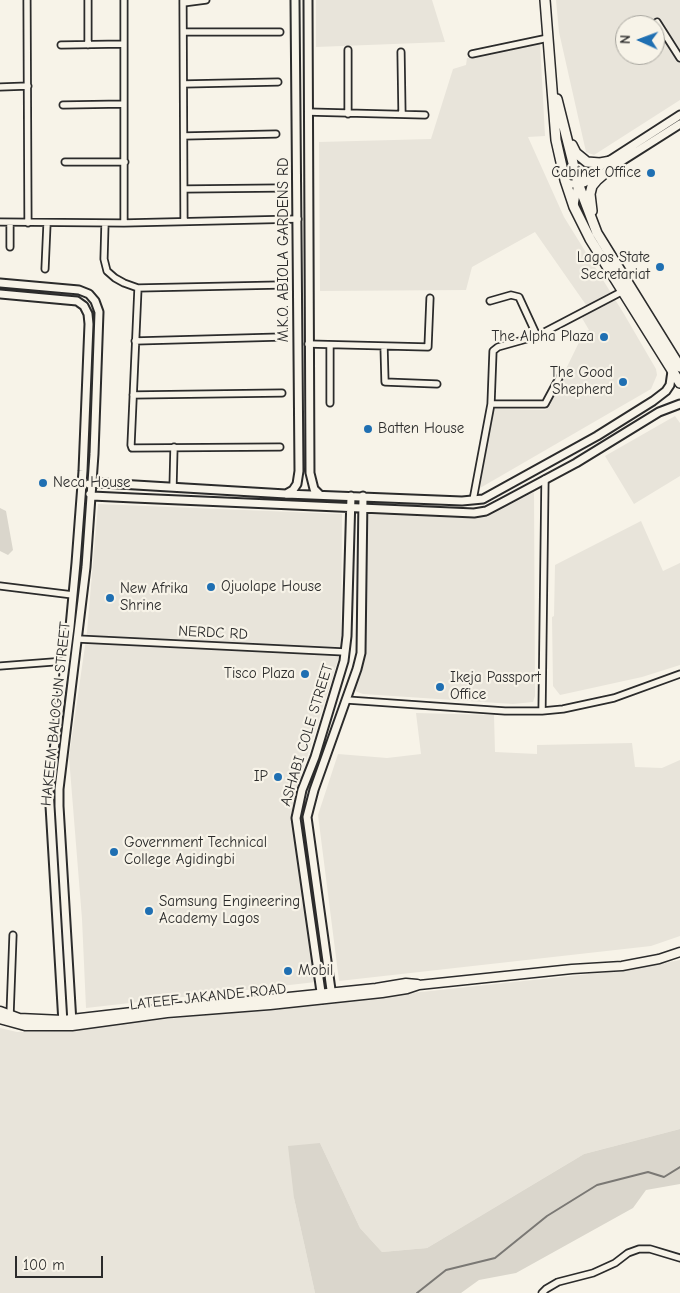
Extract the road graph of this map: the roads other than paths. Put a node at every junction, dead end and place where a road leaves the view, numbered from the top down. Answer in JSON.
{"nodes":[{"id":1,"x":27,"y":0,"type":"edge"},
{"id":2,"x":88,"y":0,"type":"edge"},
{"id":3,"x":124,"y":0,"type":"edge"},
{"id":4,"x":206,"y":0,"type":"edge"},
{"id":5,"x":295,"y":0,"type":"edge"},
{"id":6,"x":308,"y":0,"type":"edge"},
{"id":7,"x":545,"y":0,"type":"edge"},
{"id":8,"x":183,"y":1,"type":"edge"},
{"id":9,"x":184,"y":32,"type":"junction"},
{"id":10,"x":280,"y":32,"type":"dead end"},
{"id":11,"x":665,"y":35,"type":"edge"},
{"id":12,"x":548,"y":38,"type":"junction"},
{"id":13,"x":124,"y":44,"type":"junction"},
{"id":14,"x":61,"y":45,"type":"dead end"},
{"id":15,"x":88,"y":45,"type":"junction"},
{"id":16,"x":348,"y":50,"type":"dead end"},
{"id":17,"x":401,"y":52,"type":"dead end"},
{"id":18,"x":472,"y":54,"type":"dead end"},
{"id":19,"x":680,"y":58,"type":"edge"},
{"id":20,"x":551,"y":67,"type":"junction"},
{"id":21,"x":278,"y":82,"type":"dead end"},
{"id":22,"x":184,"y":84,"type":"junction"},
{"id":23,"x":28,"y":86,"type":"junction"},
{"id":24,"x":0,"y":87,"type":"edge"},
{"id":25,"x":124,"y":104,"type":"junction"},
{"id":26,"x":62,"y":105,"type":"dead end"},
{"id":27,"x":308,"y":112,"type":"junction"},
{"id":28,"x":348,"y":114,"type":"junction"},
{"id":29,"x":402,"y":114,"type":"junction"},
{"id":30,"x":425,"y":115,"type":"dead end"},
{"id":31,"x":680,"y":115,"type":"edge"},
{"id":32,"x":562,"y":119,"type":"junction"},
{"id":33,"x":680,"y":124,"type":"edge"},
{"id":34,"x":276,"y":134,"type":"dead end"},
{"id":35,"x":184,"y":136,"type":"junction"},
{"id":36,"x":65,"y":162,"type":"dead end"},
{"id":37,"x":125,"y":162,"type":"junction"},
{"id":38,"x":611,"y":164,"type":"junction"},
{"id":39,"x":566,"y":183,"type":"junction"},
{"id":40,"x":578,"y":183,"type":"junction"},
{"id":41,"x":280,"y":188,"type":"dead end"},
{"id":42,"x":184,"y":189,"type":"junction"},
{"id":43,"x":574,"y":207,"type":"junction"},
{"id":44,"x":298,"y":220,"type":"junction"},
{"id":45,"x":184,"y":221,"type":"junction"},
{"id":46,"x":0,"y":222,"type":"edge"},
{"id":47,"x":10,"y":223,"type":"junction"},
{"id":48,"x":28,"y":223,"type":"junction"},
{"id":49,"x":105,"y":223,"type":"junction"},
{"id":50,"x":124,"y":223,"type":"junction"},
{"id":51,"x":47,"y":224,"type":"junction"},
{"id":52,"x":597,"y":233,"type":"junction"},
{"id":53,"x":10,"y":247,"type":"dead end"},
{"id":54,"x":45,"y":269,"type":"dead end"},
{"id":55,"x":298,"y":274,"type":"junction"},
{"id":56,"x":308,"y":274,"type":"junction"},
{"id":57,"x":0,"y":283,"type":"edge"},
{"id":58,"x":23,"y":285,"type":"junction"},
{"id":59,"x":280,"y":285,"type":"dead end"},
{"id":60,"x":138,"y":288,"type":"junction"},
{"id":61,"x":623,"y":291,"type":"junction"},
{"id":62,"x":0,"y":294,"type":"edge"},
{"id":63,"x":22,"y":295,"type":"junction"},
{"id":64,"x":430,"y":298,"type":"dead end"},
{"id":65,"x":490,"y":301,"type":"dead end"},
{"id":66,"x":538,"y":336,"type":"junction"},
{"id":67,"x":281,"y":337,"type":"dead end"},
{"id":68,"x":136,"y":341,"type":"junction"},
{"id":69,"x":308,"y":344,"type":"junction"},
{"id":70,"x":330,"y":345,"type":"junction"},
{"id":71,"x":384,"y":346,"type":"junction"},
{"id":72,"x":676,"y":369,"type":"edge"},
{"id":73,"x":559,"y":378,"type":"dead end"},
{"id":74,"x":680,"y":383,"type":"edge"},
{"id":75,"x":437,"y":384,"type":"dead end"},
{"id":76,"x":282,"y":393,"type":"dead end"},
{"id":77,"x":133,"y":396,"type":"junction"},
{"id":78,"x":330,"y":402,"type":"dead end"},
{"id":79,"x":491,"y":404,"type":"junction"},
{"id":80,"x":680,"y":404,"type":"edge"},
{"id":81,"x":638,"y":410,"type":"junction"},
{"id":82,"x":644,"y":420,"type":"junction"},
{"id":83,"x":174,"y":447,"type":"junction"},
{"id":84,"x":280,"y":447,"type":"dead end"},
{"id":85,"x":545,"y":479,"type":"junction"},
{"id":86,"x":92,"y":483,"type":"junction"},
{"id":87,"x":134,"y":485,"type":"junction"},
{"id":88,"x":82,"y":487,"type":"junction"},
{"id":89,"x":173,"y":487,"type":"junction"},
{"id":90,"x":286,"y":494,"type":"junction"},
{"id":91,"x":320,"y":495,"type":"junction"},
{"id":92,"x":92,"y":496,"type":"junction"},
{"id":93,"x":351,"y":496,"type":"junction"},
{"id":94,"x":363,"y":496,"type":"junction"},
{"id":95,"x":134,"y":498,"type":"junction"},
{"id":96,"x":473,"y":500,"type":"junction"},
{"id":97,"x":351,"y":508,"type":"junction"},
{"id":98,"x":363,"y":508,"type":"junction"},
{"id":99,"x":350,"y":547,"type":"junction"},
{"id":100,"x":362,"y":548,"type":"junction"},
{"id":101,"x":0,"y":586,"type":"edge"},
{"id":102,"x":73,"y":595,"type":"junction"},
{"id":103,"x":78,"y":639,"type":"junction"},
{"id":104,"x":345,"y":652,"type":"junction"},
{"id":105,"x":66,"y":661,"type":"junction"},
{"id":106,"x":0,"y":666,"type":"edge"},
{"id":107,"x":680,"y":674,"type":"edge"},
{"id":108,"x":347,"y":700,"type":"junction"},
{"id":109,"x":542,"y":711,"type":"junction"},
{"id":110,"x":58,"y":714,"type":"junction"},
{"id":111,"x":68,"y":716,"type":"junction"},
{"id":112,"x":57,"y":927,"type":"junction"},
{"id":113,"x":66,"y":927,"type":"junction"},
{"id":114,"x":13,"y":935,"type":"dead end"},
{"id":115,"x":680,"y":952,"type":"edge"},
{"id":116,"x":326,"y":956,"type":"junction"},
{"id":117,"x":315,"y":958,"type":"junction"},
{"id":118,"x":332,"y":995,"type":"junction"},
{"id":119,"x":321,"y":996,"type":"junction"},
{"id":120,"x":0,"y":1011,"type":"edge"},
{"id":121,"x":10,"y":1015,"type":"junction"},
{"id":122,"x":0,"y":1019,"type":"edge"},
{"id":123,"x":72,"y":1022,"type":"junction"},
{"id":124,"x":63,"y":1023,"type":"junction"},
{"id":125,"x":680,"y":1258,"type":"edge"},
{"id":126,"x":542,"y":1293,"type":"edge"}],
"edges":[{"from":1,"to":23,"type":"street"},
{"from":2,"to":15,"type":"street"},
{"from":3,"to":13,"type":"street"},
{"from":4,"to":8,"type":"street"},
{"from":5,"to":44,"type":"street","name":"M.K.O. ABIOLA GARDENS RD"},
{"from":6,"to":27,"type":"street","name":"M.K.O. ABIOLA GARDENS RD"},
{"from":7,"to":12,"type":"main road"},
{"from":8,"to":9,"type":"street"},
{"from":9,"to":10,"type":"street"},
{"from":9,"to":22,"type":"street"},
{"from":11,"to":19,"type":"street"},
{"from":12,"to":18,"type":"street"},
{"from":12,"to":20,"type":"main road"},
{"from":13,"to":15,"type":"street"},
{"from":13,"to":25,"type":"street"},
{"from":14,"to":15,"type":"street"},
{"from":16,"to":28,"type":"street"},
{"from":17,"to":29,"type":"street"},
{"from":20,"to":32,"type":"main road"},
{"from":20,"to":39,"type":"main road"},
{"from":21,"to":22,"type":"street"},
{"from":22,"to":35,"type":"street"},
{"from":23,"to":24,"type":"street"},
{"from":23,"to":48,"type":"street"},
{"from":25,"to":26,"type":"street"},
{"from":25,"to":37,"type":"street"},
{"from":27,"to":28,"type":"street"},
{"from":27,"to":56,"type":"street","name":"M.K.O. ABIOLA GARDENS RD"},
{"from":28,"to":29,"type":"street"},
{"from":29,"to":30,"type":"street"},
{"from":31,"to":38,"type":"street"},
{"from":32,"to":38,"type":"main road"},
{"from":32,"to":40,"type":"main road"},
{"from":33,"to":38,"type":"street"},
{"from":34,"to":35,"type":"street"},
{"from":35,"to":42,"type":"street"},
{"from":36,"to":37,"type":"street"},
{"from":37,"to":50,"type":"street"},
{"from":38,"to":40,"type":"street"},
{"from":38,"to":52,"type":"main road"},
{"from":39,"to":40,"type":"street"},
{"from":39,"to":43,"type":"main road"},
{"from":40,"to":43,"type":"street"},
{"from":40,"to":52,"type":"main road"},
{"from":41,"to":42,"type":"street"},
{"from":42,"to":45,"type":"street"},
{"from":43,"to":61,"type":"main road"},
{"from":44,"to":45,"type":"street"},
{"from":44,"to":55,"type":"street","name":"M.K.O. ABIOLA GARDENS RD"},
{"from":45,"to":50,"type":"street"},
{"from":46,"to":47,"type":"street"},
{"from":47,"to":48,"type":"street"},
{"from":47,"to":53,"type":"street"},
{"from":48,"to":51,"type":"street"},
{"from":49,"to":50,"type":"street"},
{"from":49,"to":51,"type":"street"},
{"from":49,"to":60,"type":"street"},
{"from":51,"to":54,"type":"street"},
{"from":52,"to":72,"type":"main road"},
{"from":55,"to":56,"type":"street"},
{"from":55,"to":90,"type":"street","name":"M.K.O. ABIOLA GARDENS RD"},
{"from":56,"to":69,"type":"street","name":"M.K.O. ABIOLA GARDENS RD"},
{"from":57,"to":58,"type":"street","name":"HAKEEM BALOGUN STREET"},
{"from":58,"to":63,"type":"street"},
{"from":58,"to":86,"type":"street","name":"HAKEEM BALOGUN STREET"},
{"from":59,"to":60,"type":"street"},
{"from":60,"to":68,"type":"street"},
{"from":61,"to":66,"type":"street"},
{"from":61,"to":72,"type":"main road"},
{"from":62,"to":63,"type":"street","name":"HAKEEM BALOGUN STREET"},
{"from":63,"to":88,"type":"street","name":"HAKEEM BALOGUN STREET"},
{"from":64,"to":71,"type":"street"},
{"from":65,"to":66,"type":"street"},
{"from":66,"to":79,"type":"street"},
{"from":67,"to":68,"type":"street"},
{"from":68,"to":77,"type":"street"},
{"from":69,"to":70,"type":"street"},
{"from":69,"to":91,"type":"street","name":"M.K.O. ABIOLA GARDENS RD"},
{"from":70,"to":71,"type":"street"},
{"from":70,"to":78,"type":"street"},
{"from":71,"to":75,"type":"street"},
{"from":72,"to":74,"type":"main road"},
{"from":72,"to":81,"type":"street"},
{"from":73,"to":79,"type":"street"},
{"from":76,"to":77,"type":"street"},
{"from":77,"to":83,"type":"street"},
{"from":79,"to":96,"type":"street"},
{"from":80,"to":82,"type":"street"},
{"from":81,"to":82,"type":"street"},
{"from":81,"to":96,"type":"street"},
{"from":82,"to":85,"type":"street"},
{"from":83,"to":84,"type":"street"},
{"from":83,"to":89,"type":"street"},
{"from":85,"to":98,"type":"street"},
{"from":85,"to":109,"type":"street"},
{"from":86,"to":87,"type":"street"},
{"from":86,"to":88,"type":"street"},
{"from":86,"to":92,"type":"street","name":"HAKEEM BALOGUN STREET"},
{"from":87,"to":89,"type":"street"},
{"from":87,"to":95,"type":"street"},
{"from":88,"to":92,"type":"street"},
{"from":88,"to":102,"type":"street","name":"HAKEEM BALOGUN STREET"},
{"from":89,"to":90,"type":"street"},
{"from":90,"to":91,"type":"street"},
{"from":91,"to":93,"type":"street"},
{"from":92,"to":95,"type":"street"},
{"from":92,"to":103,"type":"street","name":"HAKEEM BALOGUN STREET"},
{"from":93,"to":94,"type":"street"},
{"from":93,"to":97,"type":"street","name":"ASHABI COLE STREET"},
{"from":94,"to":96,"type":"street"},
{"from":94,"to":98,"type":"street","name":"ASHABI COLE STREET"},
{"from":95,"to":97,"type":"street"},
{"from":97,"to":98,"type":"street"},
{"from":97,"to":99,"type":"street","name":"ASHABI COLE STREET"},
{"from":98,"to":100,"type":"street","name":"ASHABI COLE STREET"},
{"from":99,"to":100,"type":"street"},
{"from":99,"to":104,"type":"street","name":"ASHABI COLE STREET"},
{"from":100,"to":108,"type":"street","name":"ASHABI COLE STREET"},
{"from":101,"to":102,"type":"street"},
{"from":102,"to":105,"type":"street","name":"HAKEEM BALOGUN STREET"},
{"from":103,"to":104,"type":"street","name":"NERDC RD"},
{"from":103,"to":111,"type":"street","name":"HAKEEM BALOGUN STREET"},
{"from":104,"to":117,"type":"street","name":"ASHABI COLE STREET"},
{"from":105,"to":106,"type":"street","name":"HAKEEM BALOGUN STREET"},
{"from":105,"to":110,"type":"street","name":"HAKEEM BALOGUN STREET"},
{"from":107,"to":109,"type":"street"},
{"from":108,"to":109,"type":"street"},
{"from":108,"to":116,"type":"street","name":"ASHABI COLE STREET"},
{"from":110,"to":111,"type":"street"},
{"from":110,"to":112,"type":"street","name":"HAKEEM BALOGUN STREET"},
{"from":111,"to":113,"type":"street","name":"HAKEEM BALOGUN STREET"},
{"from":112,"to":113,"type":"street"},
{"from":112,"to":124,"type":"street","name":"HAKEEM BALOGUN STREET"},
{"from":113,"to":123,"type":"street","name":"HAKEEM BALOGUN STREET"},
{"from":114,"to":121,"type":"street"},
{"from":115,"to":118,"type":"main road","name":"LATEEF JAKANDE ROAD"},
{"from":116,"to":117,"type":"street"},
{"from":116,"to":118,"type":"street","name":"ASHABI COLE STREET"},
{"from":117,"to":119,"type":"street","name":"ASHABI COLE STREET"},
{"from":118,"to":119,"type":"main road","name":"LATEEF JAKANDE ROAD"},
{"from":119,"to":123,"type":"main road","name":"LATEEF JAKANDE ROAD"},
{"from":120,"to":121,"type":"main road","name":"LATEEF JAKANDE ROAD"},
{"from":121,"to":124,"type":"main road","name":"LATEEF JAKANDE ROAD"},
{"from":122,"to":124,"type":"main road","name":"LATEEF JAKANDE ROAD"},
{"from":123,"to":124,"type":"main road","name":"LATEEF JAKANDE ROAD"},
{"from":125,"to":126,"type":"street"}]}
